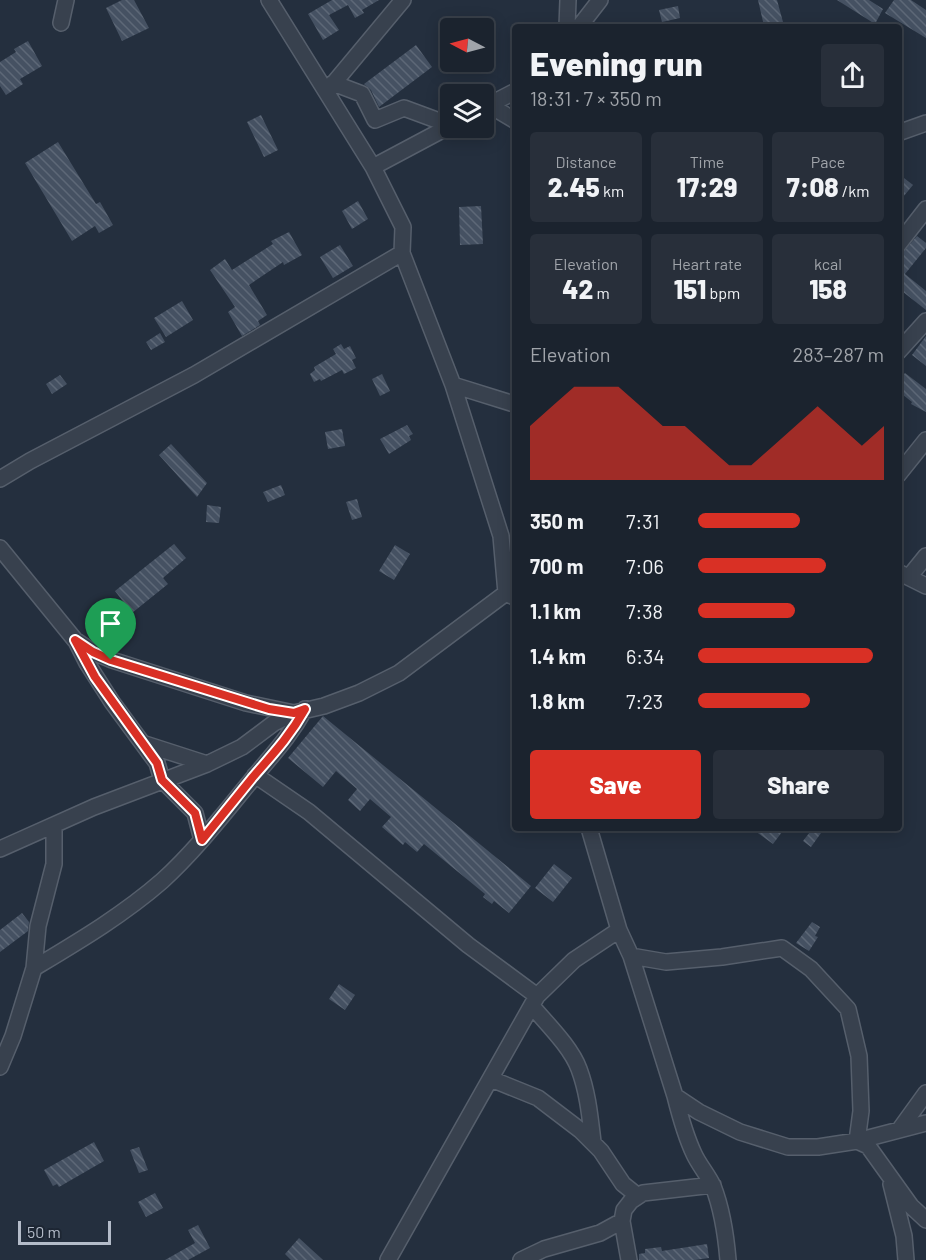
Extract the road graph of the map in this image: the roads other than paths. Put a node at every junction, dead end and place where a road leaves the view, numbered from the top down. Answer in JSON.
{"nodes":[{"id":1,"x":66,"y":0,"type":"edge"},
{"id":2,"x":269,"y":0,"type":"edge"},
{"id":3,"x":403,"y":0,"type":"edge"},
{"id":4,"x":568,"y":0,"type":"edge"},
{"id":5,"x":600,"y":0,"type":"edge"},
{"id":6,"x":61,"y":23,"type":"dead end"},
{"id":7,"x":567,"y":24,"type":"edge"},
{"id":8,"x":581,"y":24,"type":"edge"},
{"id":9,"x":329,"y":88,"type":"junction"},
{"id":10,"x":512,"y":93,"type":"edge"},
{"id":11,"x":494,"y":102,"type":"edge"},
{"id":12,"x":494,"y":110,"type":"edge"},
{"id":13,"x":512,"y":119,"type":"edge"},
{"id":14,"x":440,"y":121,"type":"edge"},
{"id":15,"x":926,"y":123,"type":"edge"},
{"id":16,"x":440,"y":130,"type":"edge"},
{"id":17,"x":902,"y":131,"type":"edge"},
{"id":18,"x":373,"y":166,"type":"junction"},
{"id":19,"x":926,"y":209,"type":"edge"},
{"id":20,"x":902,"y":240,"type":"edge"},
{"id":21,"x":402,"y":253,"type":"junction"},
{"id":22,"x":926,"y":321,"type":"edge"},
{"id":23,"x":902,"y":348,"type":"edge"},
{"id":24,"x":453,"y":385,"type":"junction"},
{"id":25,"x":512,"y":403,"type":"edge"},
{"id":26,"x":926,"y":440,"type":"edge"},
{"id":27,"x":902,"y":470,"type":"edge"},
{"id":28,"x":0,"y":479,"type":"edge"},
{"id":29,"x":0,"y":548,"type":"edge"},
{"id":30,"x":926,"y":556,"type":"edge"},
{"id":31,"x":904,"y":575,"type":"edge"},
{"id":32,"x":926,"y":586,"type":"edge"},
{"id":33,"x":510,"y":595,"type":"edge"},
{"id":34,"x":75,"y":640,"type":"junction"},
{"id":35,"x":299,"y":711,"type":"junction"},
{"id":36,"x":145,"y":744,"type":"junction"},
{"id":37,"x":207,"y":764,"type":"junction"},
{"id":38,"x":255,"y":775,"type":"junction"},
{"id":39,"x":162,"y":780,"type":"junction"},
{"id":40,"x":54,"y":826,"type":"junction"},
{"id":41,"x":590,"y":831,"type":"edge"},
{"id":42,"x":202,"y":840,"type":"junction"},
{"id":43,"x":0,"y":849,"type":"edge"},
{"id":44,"x":619,"y":930,"type":"junction"},
{"id":45,"x":631,"y":956,"type":"junction"},
{"id":46,"x":34,"y":968,"type":"junction"},
{"id":47,"x":534,"y":1001,"type":"junction"},
{"id":48,"x":0,"y":1067,"type":"edge"},
{"id":49,"x":491,"y":1079,"type":"junction"},
{"id":50,"x":926,"y":1093,"type":"edge"},
{"id":51,"x":675,"y":1096,"type":"junction"},
{"id":52,"x":926,"y":1123,"type":"edge"},
{"id":53,"x":900,"y":1129,"type":"junction"},
{"id":54,"x":857,"y":1141,"type":"junction"},
{"id":55,"x":592,"y":1142,"type":"junction"},
{"id":56,"x":890,"y":1176,"type":"junction"},
{"id":57,"x":713,"y":1185,"type":"junction"},
{"id":58,"x":638,"y":1196,"type":"junction"},
{"id":59,"x":926,"y":1220,"type":"edge"},
{"id":60,"x":622,"y":1221,"type":"junction"},
{"id":61,"x":388,"y":1260,"type":"edge"},
{"id":62,"x":521,"y":1260,"type":"edge"},
{"id":63,"x":629,"y":1260,"type":"edge"},
{"id":64,"x":728,"y":1260,"type":"edge"},
{"id":65,"x":906,"y":1260,"type":"edge"}],
"edges":[{"from":1,"to":6,"type":"street"},
{"from":2,"to":9,"type":"street"},
{"from":3,"to":9,"type":"street"},
{"from":4,"to":7,"type":"street"},
{"from":5,"to":8,"type":"street"},
{"from":9,"to":14,"type":"street"},
{"from":9,"to":18,"type":"street"},
{"from":10,"to":11,"type":"street"},
{"from":12,"to":13,"type":"street"},
{"from":15,"to":17,"type":"street"},
{"from":16,"to":18,"type":"street"},
{"from":18,"to":21,"type":"street"},
{"from":19,"to":20,"type":"street"},
{"from":21,"to":24,"type":"street"},
{"from":21,"to":28,"type":"street"},
{"from":22,"to":23,"type":"street"},
{"from":24,"to":25,"type":"street"},
{"from":24,"to":33,"type":"street"},
{"from":26,"to":27,"type":"street"},
{"from":29,"to":34,"type":"street"},
{"from":30,"to":31,"type":"street"},
{"from":31,"to":32,"type":"street"},
{"from":33,"to":35,"type":"street"},
{"from":34,"to":35,"type":"street"},
{"from":34,"to":36,"type":"street"},
{"from":35,"to":37,"type":"street"},
{"from":35,"to":38,"type":"street"},
{"from":36,"to":37,"type":"street"},
{"from":36,"to":39,"type":"street"},
{"from":37,"to":39,"type":"street"},
{"from":38,"to":42,"type":"street"},
{"from":38,"to":47,"type":"street"},
{"from":39,"to":40,"type":"street"},
{"from":39,"to":42,"type":"street"},
{"from":40,"to":43,"type":"street"},
{"from":40,"to":46,"type":"street"},
{"from":41,"to":44,"type":"street"},
{"from":42,"to":46,"type":"street"},
{"from":44,"to":45,"type":"street"},
{"from":44,"to":47,"type":"street"},
{"from":45,"to":51,"type":"street"},
{"from":45,"to":54,"type":"street"},
{"from":46,"to":48,"type":"street"},
{"from":47,"to":49,"type":"street"},
{"from":47,"to":55,"type":"street"},
{"from":49,"to":55,"type":"street"},
{"from":49,"to":61,"type":"street"},
{"from":50,"to":53,"type":"street"},
{"from":51,"to":54,"type":"street"},
{"from":51,"to":57,"type":"street"},
{"from":52,"to":53,"type":"street"},
{"from":53,"to":54,"type":"street"},
{"from":54,"to":56,"type":"street"},
{"from":55,"to":58,"type":"street"},
{"from":56,"to":59,"type":"street"},
{"from":56,"to":65,"type":"street"},
{"from":57,"to":58,"type":"street"},
{"from":57,"to":64,"type":"street"},
{"from":58,"to":60,"type":"street"},
{"from":60,"to":62,"type":"street"},
{"from":60,"to":63,"type":"street"}]}
